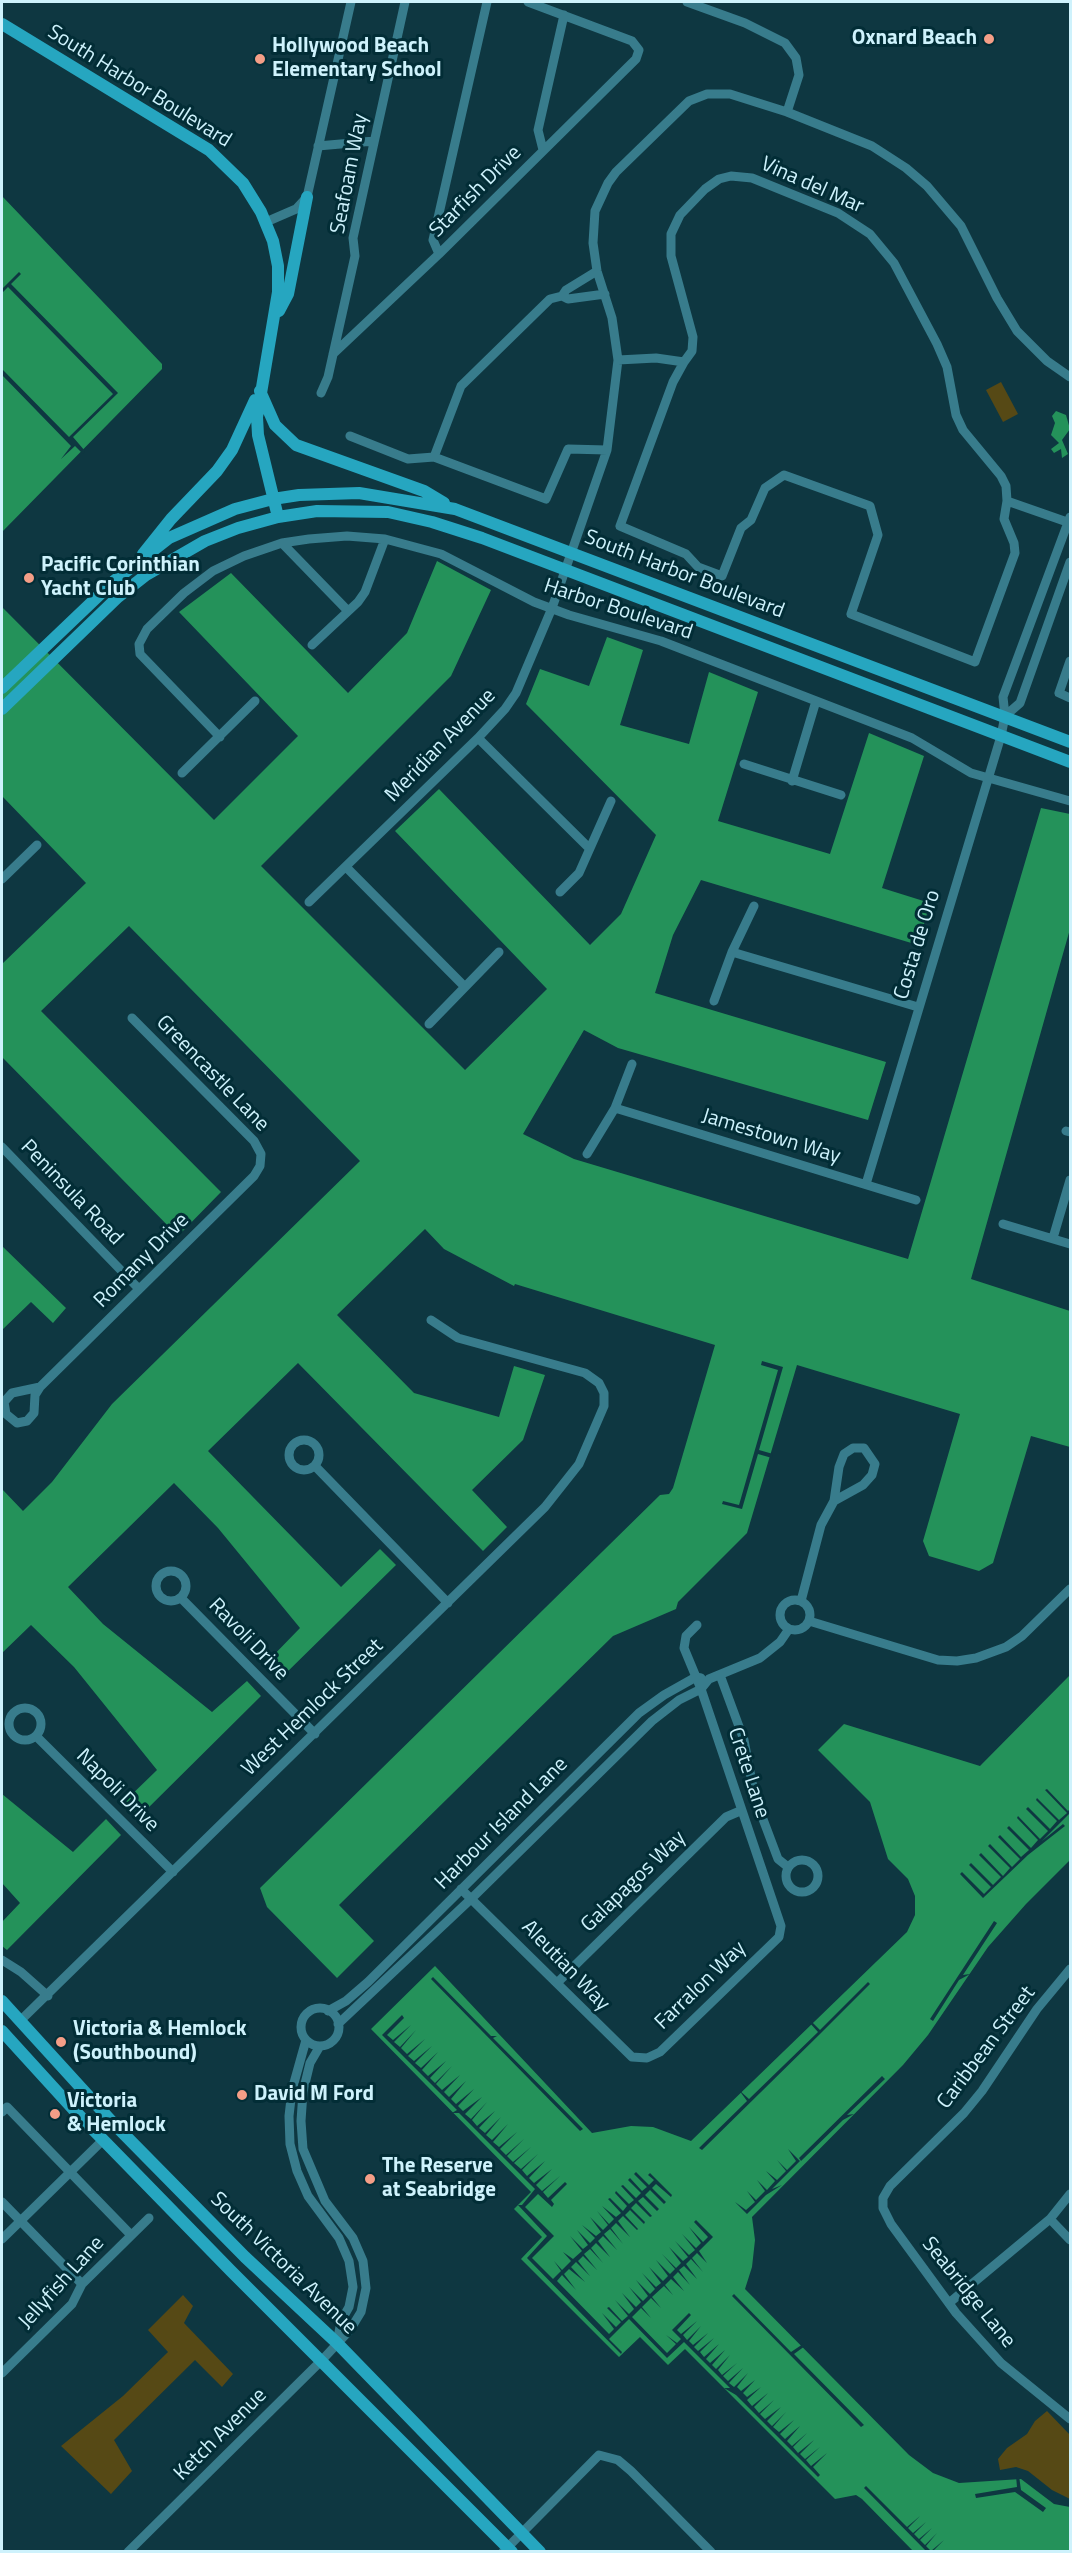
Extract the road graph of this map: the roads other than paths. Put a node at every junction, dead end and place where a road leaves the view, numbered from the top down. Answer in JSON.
{"nodes":[{"id":1,"x":351,"y":2,"type":"edge"},
{"id":2,"x":405,"y":2,"type":"edge"},
{"id":3,"x":487,"y":2,"type":"edge"},
{"id":4,"x":528,"y":2,"type":"edge"},
{"id":5,"x":687,"y":2,"type":"edge"},
{"id":6,"x":564,"y":15,"type":"junction"},
{"id":7,"x":2,"y":24,"type":"edge"},
{"id":8,"x":787,"y":112,"type":"junction"},
{"id":9,"x":374,"y":141,"type":"junction"},
{"id":10,"x":318,"y":146,"type":"junction"},
{"id":11,"x":543,"y":150,"type":"junction"},
{"id":12,"x":307,"y":197,"type":"junction"},
{"id":13,"x":267,"y":222,"type":"junction"},
{"id":14,"x":439,"y":254,"type":"junction"},
{"id":15,"x":597,"y":271,"type":"junction"},
{"id":16,"x":573,"y":286,"type":"junction"},
{"id":17,"x":605,"y":294,"type":"junction"},
{"id":18,"x":562,"y":296,"type":"junction"},
{"id":19,"x":576,"y":298,"type":"junction"},
{"id":20,"x":273,"y":323,"type":"junction"},
{"id":21,"x":333,"y":354,"type":"junction"},
{"id":22,"x":618,"y":360,"type":"junction"},
{"id":23,"x":684,"y":362,"type":"junction"},
{"id":24,"x":1071,"y":377,"type":"edge"},
{"id":25,"x":260,"y":391,"type":"junction"},
{"id":26,"x":321,"y":393,"type":"dead end"},
{"id":27,"x":350,"y":436,"type":"dead end"},
{"id":28,"x":607,"y":450,"type":"junction"},
{"id":29,"x":434,"y":457,"type":"junction"},
{"id":30,"x":273,"y":499,"type":"junction"},
{"id":31,"x":1007,"y":501,"type":"junction"},
{"id":32,"x":455,"y":509,"type":"junction"},
{"id":33,"x":278,"y":517,"type":"junction"},
{"id":34,"x":1070,"y":521,"type":"edge"},
{"id":35,"x":385,"y":539,"type":"junction"},
{"id":36,"x":282,"y":543,"type":"junction"},
{"id":37,"x":572,"y":554,"type":"junction"},
{"id":38,"x":140,"y":558,"type":"junction"},
{"id":39,"x":1071,"y":562,"type":"edge"},
{"id":40,"x":565,"y":571,"type":"junction"},
{"id":41,"x":552,"y":608,"type":"junction"},
{"id":42,"x":348,"y":611,"type":"junction"},
{"id":43,"x":312,"y":645,"type":"dead end"},
{"id":44,"x":1071,"y":661,"type":"edge"},
{"id":45,"x":2,"y":688,"type":"edge"},
{"id":46,"x":1071,"y":698,"type":"edge"},
{"id":47,"x":255,"y":701,"type":"dead end"},
{"id":48,"x":816,"y":701,"type":"junction"},
{"id":49,"x":2,"y":709,"type":"edge"},
{"id":50,"x":1005,"y":716,"type":"junction"},
{"id":51,"x":1001,"y":736,"type":"junction"},
{"id":52,"x":220,"y":737,"type":"junction"},
{"id":53,"x":478,"y":738,"type":"junction"},
{"id":54,"x":1071,"y":742,"type":"edge"},
{"id":55,"x":1071,"y":762,"type":"edge"},
{"id":56,"x":744,"y":764,"type":"dead end"},
{"id":57,"x":182,"y":773,"type":"dead end"},
{"id":58,"x":986,"y":778,"type":"junction"},
{"id":59,"x":792,"y":781,"type":"junction"},
{"id":60,"x":841,"y":795,"type":"dead end"},
{"id":61,"x":611,"y":801,"type":"dead end"},
{"id":62,"x":1071,"y":801,"type":"edge"},
{"id":63,"x":38,"y":845,"type":"dead end"},
{"id":64,"x":589,"y":848,"type":"junction"},
{"id":65,"x":345,"y":867,"type":"junction"},
{"id":66,"x":2,"y":879,"type":"edge"},
{"id":67,"x":560,"y":892,"type":"dead end"},
{"id":68,"x":309,"y":902,"type":"dead end"},
{"id":69,"x":754,"y":906,"type":"dead end"},
{"id":70,"x":732,"y":951,"type":"junction"},
{"id":71,"x":499,"y":952,"type":"dead end"},
{"id":72,"x":464,"y":986,"type":"junction"},
{"id":73,"x":714,"y":1001,"type":"dead end"},
{"id":74,"x":918,"y":1007,"type":"junction"},
{"id":75,"x":132,"y":1018,"type":"dead end"},
{"id":76,"x":429,"y":1024,"type":"dead end"},
{"id":77,"x":632,"y":1064,"type":"dead end"},
{"id":78,"x":615,"y":1108,"type":"junction"},
{"id":79,"x":3,"y":1152,"type":"edge"},
{"id":80,"x":586,"y":1154,"type":"dead end"},
{"id":81,"x":261,"y":1157,"type":"joint"},
{"id":82,"x":1071,"y":1180,"type":"edge"},
{"id":83,"x":866,"y":1184,"type":"junction"},
{"id":84,"x":916,"y":1200,"type":"dead end"},
{"id":85,"x":1003,"y":1224,"type":"dead end"},
{"id":86,"x":1053,"y":1238,"type":"junction"},
{"id":87,"x":1071,"y":1244,"type":"edge"},
{"id":88,"x":139,"y":1289,"type":"junction"},
{"id":89,"x":431,"y":1320,"type":"dead end"},
{"id":90,"x":40,"y":1387,"type":"junction"},
{"id":91,"x":315,"y":1466,"type":"dead end"},
{"id":92,"x":834,"y":1500,"type":"junction"},
{"id":93,"x":1071,"y":1589,"type":"edge"},
{"id":94,"x":181,"y":1598,"type":"dead end"},
{"id":95,"x":801,"y":1600,"type":"junction"},
{"id":96,"x":448,"y":1603,"type":"junction"},
{"id":97,"x":809,"y":1621,"type":"junction"},
{"id":98,"x":697,"y":1625,"type":"dead end"},
{"id":99,"x":789,"y":1629,"type":"junction"},
{"id":100,"x":720,"y":1675,"type":"junction"},
{"id":101,"x":696,"y":1677,"type":"junction"},
{"id":102,"x":709,"y":1679,"type":"junction"},
{"id":103,"x":701,"y":1689,"type":"junction"},
{"id":104,"x":315,"y":1734,"type":"junction"},
{"id":105,"x":36,"y":1736,"type":"dead end"},
{"id":106,"x":740,"y":1811,"type":"junction"},
{"id":107,"x":788,"y":1868,"type":"dead end"},
{"id":108,"x":173,"y":1872,"type":"junction"},
{"id":109,"x":462,"y":1890,"type":"junction"},
{"id":110,"x":471,"y":1899,"type":"junction"},
{"id":111,"x":779,"y":1937,"type":"joint"},
{"id":112,"x":2,"y":1960,"type":"edge"},
{"id":113,"x":1071,"y":1969,"type":"edge"},
{"id":114,"x":557,"y":1983,"type":"junction"},
{"id":115,"x":48,"y":1996,"type":"junction"},
{"id":116,"x":2,"y":2001,"type":"edge"},
{"id":117,"x":328,"y":2011,"type":"junction"},
{"id":118,"x":21,"y":2020,"type":"junction"},
{"id":119,"x":338,"y":2024,"type":"junction"},
{"id":120,"x":3,"y":2038,"type":"edge"},
{"id":121,"x":306,"y":2040,"type":"junction"},
{"id":122,"x":320,"y":2046,"type":"junction"},
{"id":123,"x":647,"y":2058,"type":"joint"},
{"id":124,"x":4,"y":2110,"type":"edge"},
{"id":125,"x":103,"y":2140,"type":"junction"},
{"id":126,"x":70,"y":2172,"type":"junction"},
{"id":127,"x":1071,"y":2194,"type":"edge"},
{"id":128,"x":883,"y":2198,"type":"joint"},
{"id":129,"x":2,"y":2202,"type":"edge"},
{"id":130,"x":149,"y":2218,"type":"dead end"},
{"id":131,"x":1050,"y":2219,"type":"junction"},
{"id":132,"x":21,"y":2221,"type":"junction"},
{"id":133,"x":131,"y":2235,"type":"junction"},
{"id":134,"x":2,"y":2239,"type":"edge"},
{"id":135,"x":1071,"y":2240,"type":"edge"},
{"id":136,"x":82,"y":2284,"type":"junction"},
{"id":137,"x":949,"y":2303,"type":"junction"},
{"id":138,"x":337,"y":2343,"type":"junction"},
{"id":139,"x":323,"y":2359,"type":"junction"},
{"id":140,"x":4,"y":2366,"type":"edge"},
{"id":141,"x":1071,"y":2420,"type":"edge"},
{"id":142,"x":521,"y":2533,"type":"junction"},
{"id":143,"x":508,"y":2550,"type":"edge"},
{"id":144,"x":128,"y":2552,"type":"edge"},
{"id":145,"x":540,"y":2552,"type":"edge"},
{"id":146,"x":711,"y":2552,"type":"edge"}],
"edges":[{"from":1,"to":10,"type":"street"},
{"from":2,"to":9,"type":"street","name":"Seafoam Way"},
{"from":3,"to":14,"type":"street"},
{"from":4,"to":6,"type":"street"},
{"from":5,"to":8,"type":"street"},
{"from":6,"to":11,"type":"street"},
{"from":6,"to":11,"type":"street","name":"Starfish Drive"},
{"from":7,"to":13,"type":"main road","name":"South Harbor Boulevard"},
{"from":8,"to":15,"type":"street","name":"Meridian Avenue"},
{"from":8,"to":24,"type":"street","name":"Meridian Avenue"},
{"from":9,"to":10,"type":"street"},
{"from":9,"to":21,"type":"street","name":"Seafoam Way"},
{"from":10,"to":12,"type":"street"},
{"from":11,"to":14,"type":"street","name":"Starfish Drive"},
{"from":12,"to":13,"type":"street"},
{"from":12,"to":20,"type":"main road"},
{"from":13,"to":20,"type":"main road","name":"South Harbor Boulevard"},
{"from":14,"to":21,"type":"street","name":"Starfish Drive"},
{"from":15,"to":16,"type":"street"},
{"from":15,"to":17,"type":"street","name":"Meridian Avenue"},
{"from":16,"to":18,"type":"street"},
{"from":16,"to":19,"type":"street"},
{"from":17,"to":19,"type":"street"},
{"from":17,"to":22,"type":"street","name":"Meridian Avenue"},
{"from":18,"to":19,"type":"street"},
{"from":18,"to":29,"type":"street"},
{"from":20,"to":25,"type":"main road"},
{"from":21,"to":26,"type":"street","name":"Seafoam Way"},
{"from":22,"to":23,"type":"street"},
{"from":22,"to":28,"type":"street","name":"Meridian Avenue"},
{"from":23,"to":31,"type":"street","name":"Vina del Mar"},
{"from":23,"to":31,"type":"street","name":"Vina del Mar"},
{"from":25,"to":30,"type":"main road"},
{"from":25,"to":32,"type":"main road"},
{"from":25,"to":38,"type":"main road"},
{"from":27,"to":29,"type":"street"},
{"from":28,"to":29,"type":"street"},
{"from":28,"to":37,"type":"street","name":"Meridian Avenue"},
{"from":30,"to":32,"type":"main road","name":"South Harbor Boulevard"},
{"from":30,"to":33,"type":"main road"},
{"from":30,"to":38,"type":"main road","name":"South Harbor Boulevard"},
{"from":31,"to":34,"type":"street"},
{"from":32,"to":37,"type":"main road","name":"South Harbor Boulevard"},
{"from":33,"to":40,"type":"main road","name":"South Harbor Boulevard"},
{"from":33,"to":49,"type":"main road","name":"South Harbor Boulevard"},
{"from":34,"to":50,"type":"street","name":"Costa de Oro"},
{"from":35,"to":36,"type":"street","name":"Harbor Boulevard"},
{"from":35,"to":41,"type":"street","name":"Harbor Boulevard"},
{"from":35,"to":42,"type":"street"},
{"from":36,"to":42,"type":"street"},
{"from":36,"to":52,"type":"street","name":"Harbor Boulevard"},
{"from":37,"to":40,"type":"street","name":"Meridian Avenue"},
{"from":37,"to":50,"type":"main road","name":"South Harbor Boulevard"},
{"from":38,"to":45,"type":"main road"},
{"from":39,"to":50,"type":"street","name":"Costa de Oro"},
{"from":40,"to":41,"type":"street","name":"Meridian Avenue"},
{"from":40,"to":51,"type":"main road","name":"South Harbor Boulevard"},
{"from":41,"to":48,"type":"street","name":"Harbor Boulevard"},
{"from":41,"to":53,"type":"street","name":"Meridian Avenue"},
{"from":42,"to":43,"type":"street"},
{"from":44,"to":46,"type":"street"},
{"from":47,"to":52,"type":"street"},
{"from":48,"to":58,"type":"street","name":"Harbor Boulevard"},
{"from":48,"to":59,"type":"street"},
{"from":50,"to":51,"type":"street","name":"Costa de Oro"},
{"from":50,"to":54,"type":"main road","name":"South Harbor Boulevard"},
{"from":51,"to":55,"type":"main road","name":"South Harbor Boulevard"},
{"from":51,"to":58,"type":"street","name":"Costa de Oro"},
{"from":52,"to":57,"type":"street"},
{"from":53,"to":64,"type":"street"},
{"from":53,"to":65,"type":"street","name":"Meridian Avenue"},
{"from":56,"to":59,"type":"street"},
{"from":58,"to":62,"type":"street","name":"Harbor Boulevard"},
{"from":58,"to":74,"type":"street","name":"Costa de Oro"},
{"from":59,"to":60,"type":"street"},
{"from":61,"to":64,"type":"street"},
{"from":63,"to":66,"type":"street"},
{"from":64,"to":67,"type":"street"},
{"from":65,"to":68,"type":"street","name":"Meridian Avenue"},
{"from":65,"to":72,"type":"street"},
{"from":69,"to":70,"type":"street"},
{"from":70,"to":73,"type":"street"},
{"from":70,"to":74,"type":"street"},
{"from":71,"to":72,"type":"street"},
{"from":72,"to":76,"type":"street"},
{"from":74,"to":83,"type":"street","name":"Costa de Oro"},
{"from":75,"to":81,"type":"street","name":"Greencastle Lane"},
{"from":77,"to":78,"type":"street"},
{"from":78,"to":80,"type":"street"},
{"from":78,"to":83,"type":"street","name":"Jamestown Way"},
{"from":79,"to":88,"type":"street","name":"Peninsula Road"},
{"from":81,"to":88,"type":"street","name":"Romany Drive"},
{"from":82,"to":86,"type":"street"},
{"from":83,"to":84,"type":"street","name":"Jamestown Way"},
{"from":85,"to":86,"type":"street"},
{"from":86,"to":87,"type":"street"},
{"from":88,"to":90,"type":"street","name":"Romany Drive"},
{"from":89,"to":96,"type":"street","name":"West Hemlock Street"},
{"from":90,"to":90,"type":"street","name":"Romany Drive"},
{"from":91,"to":96,"type":"street"},
{"from":92,"to":92,"type":"street"},
{"from":92,"to":95,"type":"street"},
{"from":93,"to":97,"type":"street"},
{"from":94,"to":104,"type":"street","name":"Ravoli Drive"},
{"from":95,"to":97,"type":"street"},
{"from":95,"to":99,"type":"street"},
{"from":96,"to":104,"type":"street","name":"West Hemlock Street"},
{"from":97,"to":99,"type":"street"},
{"from":98,"to":101,"type":"street","name":"Crete Lane"},
{"from":99,"to":100,"type":"street"},
{"from":100,"to":102,"type":"street"},
{"from":100,"to":107,"type":"street"},
{"from":101,"to":102,"type":"street"},
{"from":101,"to":103,"type":"street","name":"Crete Lane"},
{"from":101,"to":109,"type":"street","name":"Harbour Island Lane"},
{"from":102,"to":103,"type":"street","name":"Harbour Island Lane"},
{"from":103,"to":106,"type":"street","name":"Crete Lane"},
{"from":103,"to":110,"type":"street","name":"Harbour Island Lane"},
{"from":104,"to":108,"type":"street","name":"West Hemlock Street"},
{"from":105,"to":108,"type":"street","name":"Napoli Drive"},
{"from":106,"to":111,"type":"street","name":"Crete Lane"},
{"from":106,"to":114,"type":"street","name":"Galapagos Way"},
{"from":108,"to":115,"type":"street","name":"West Hemlock Street"},
{"from":109,"to":110,"type":"street","name":"Aleutian Way"},
{"from":109,"to":117,"type":"street","name":"Harbour Island Lane"},
{"from":110,"to":114,"type":"street","name":"Aleutian Way"},
{"from":110,"to":119,"type":"street","name":"Harbour Island Lane"},
{"from":111,"to":123,"type":"street","name":"Farralon Way"},
{"from":112,"to":115,"type":"street"},
{"from":113,"to":128,"type":"street","name":"Caribbean Street"},
{"from":114,"to":123,"type":"street","name":"Aleutian Way"},
{"from":115,"to":118,"type":"street","name":"West Hemlock Street"},
{"from":116,"to":118,"type":"main road","name":"South Victoria Avenue"},
{"from":117,"to":119,"type":"street"},
{"from":117,"to":121,"type":"street"},
{"from":118,"to":120,"type":"main road","name":"West Hemlock Street"},
{"from":118,"to":138,"type":"main road","name":"South Victoria Avenue"},
{"from":119,"to":122,"type":"street"},
{"from":120,"to":125,"type":"main road","name":"South Victoria Avenue"},
{"from":121,"to":122,"type":"street"},
{"from":121,"to":138,"type":"street"},
{"from":122,"to":138,"type":"street"},
{"from":124,"to":126,"type":"street"},
{"from":125,"to":126,"type":"street"},
{"from":125,"to":139,"type":"main road","name":"South Victoria Avenue"},
{"from":126,"to":132,"type":"street"},
{"from":126,"to":133,"type":"street"},
{"from":127,"to":131,"type":"street"},
{"from":128,"to":137,"type":"street","name":"Seabridge Lane"},
{"from":129,"to":132,"type":"street"},
{"from":130,"to":133,"type":"street","name":"Jellyfish Lane"},
{"from":131,"to":135,"type":"street"},
{"from":131,"to":137,"type":"street"},
{"from":132,"to":134,"type":"street"},
{"from":132,"to":136,"type":"street"},
{"from":133,"to":136,"type":"street","name":"Jellyfish Lane"},
{"from":136,"to":140,"type":"street","name":"Jellyfish Lane"},
{"from":137,"to":141,"type":"street","name":"Seabridge Lane"},
{"from":138,"to":139,"type":"street","name":"Ketch Avenue"},
{"from":138,"to":142,"type":"main road","name":"South Victoria Avenue"},
{"from":139,"to":143,"type":"main road","name":"South Victoria Avenue"},
{"from":139,"to":144,"type":"street","name":"Ketch Avenue"},
{"from":142,"to":143,"type":"street"},
{"from":142,"to":145,"type":"main road","name":"South Victoria Avenue"},
{"from":142,"to":146,"type":"street"}]}
